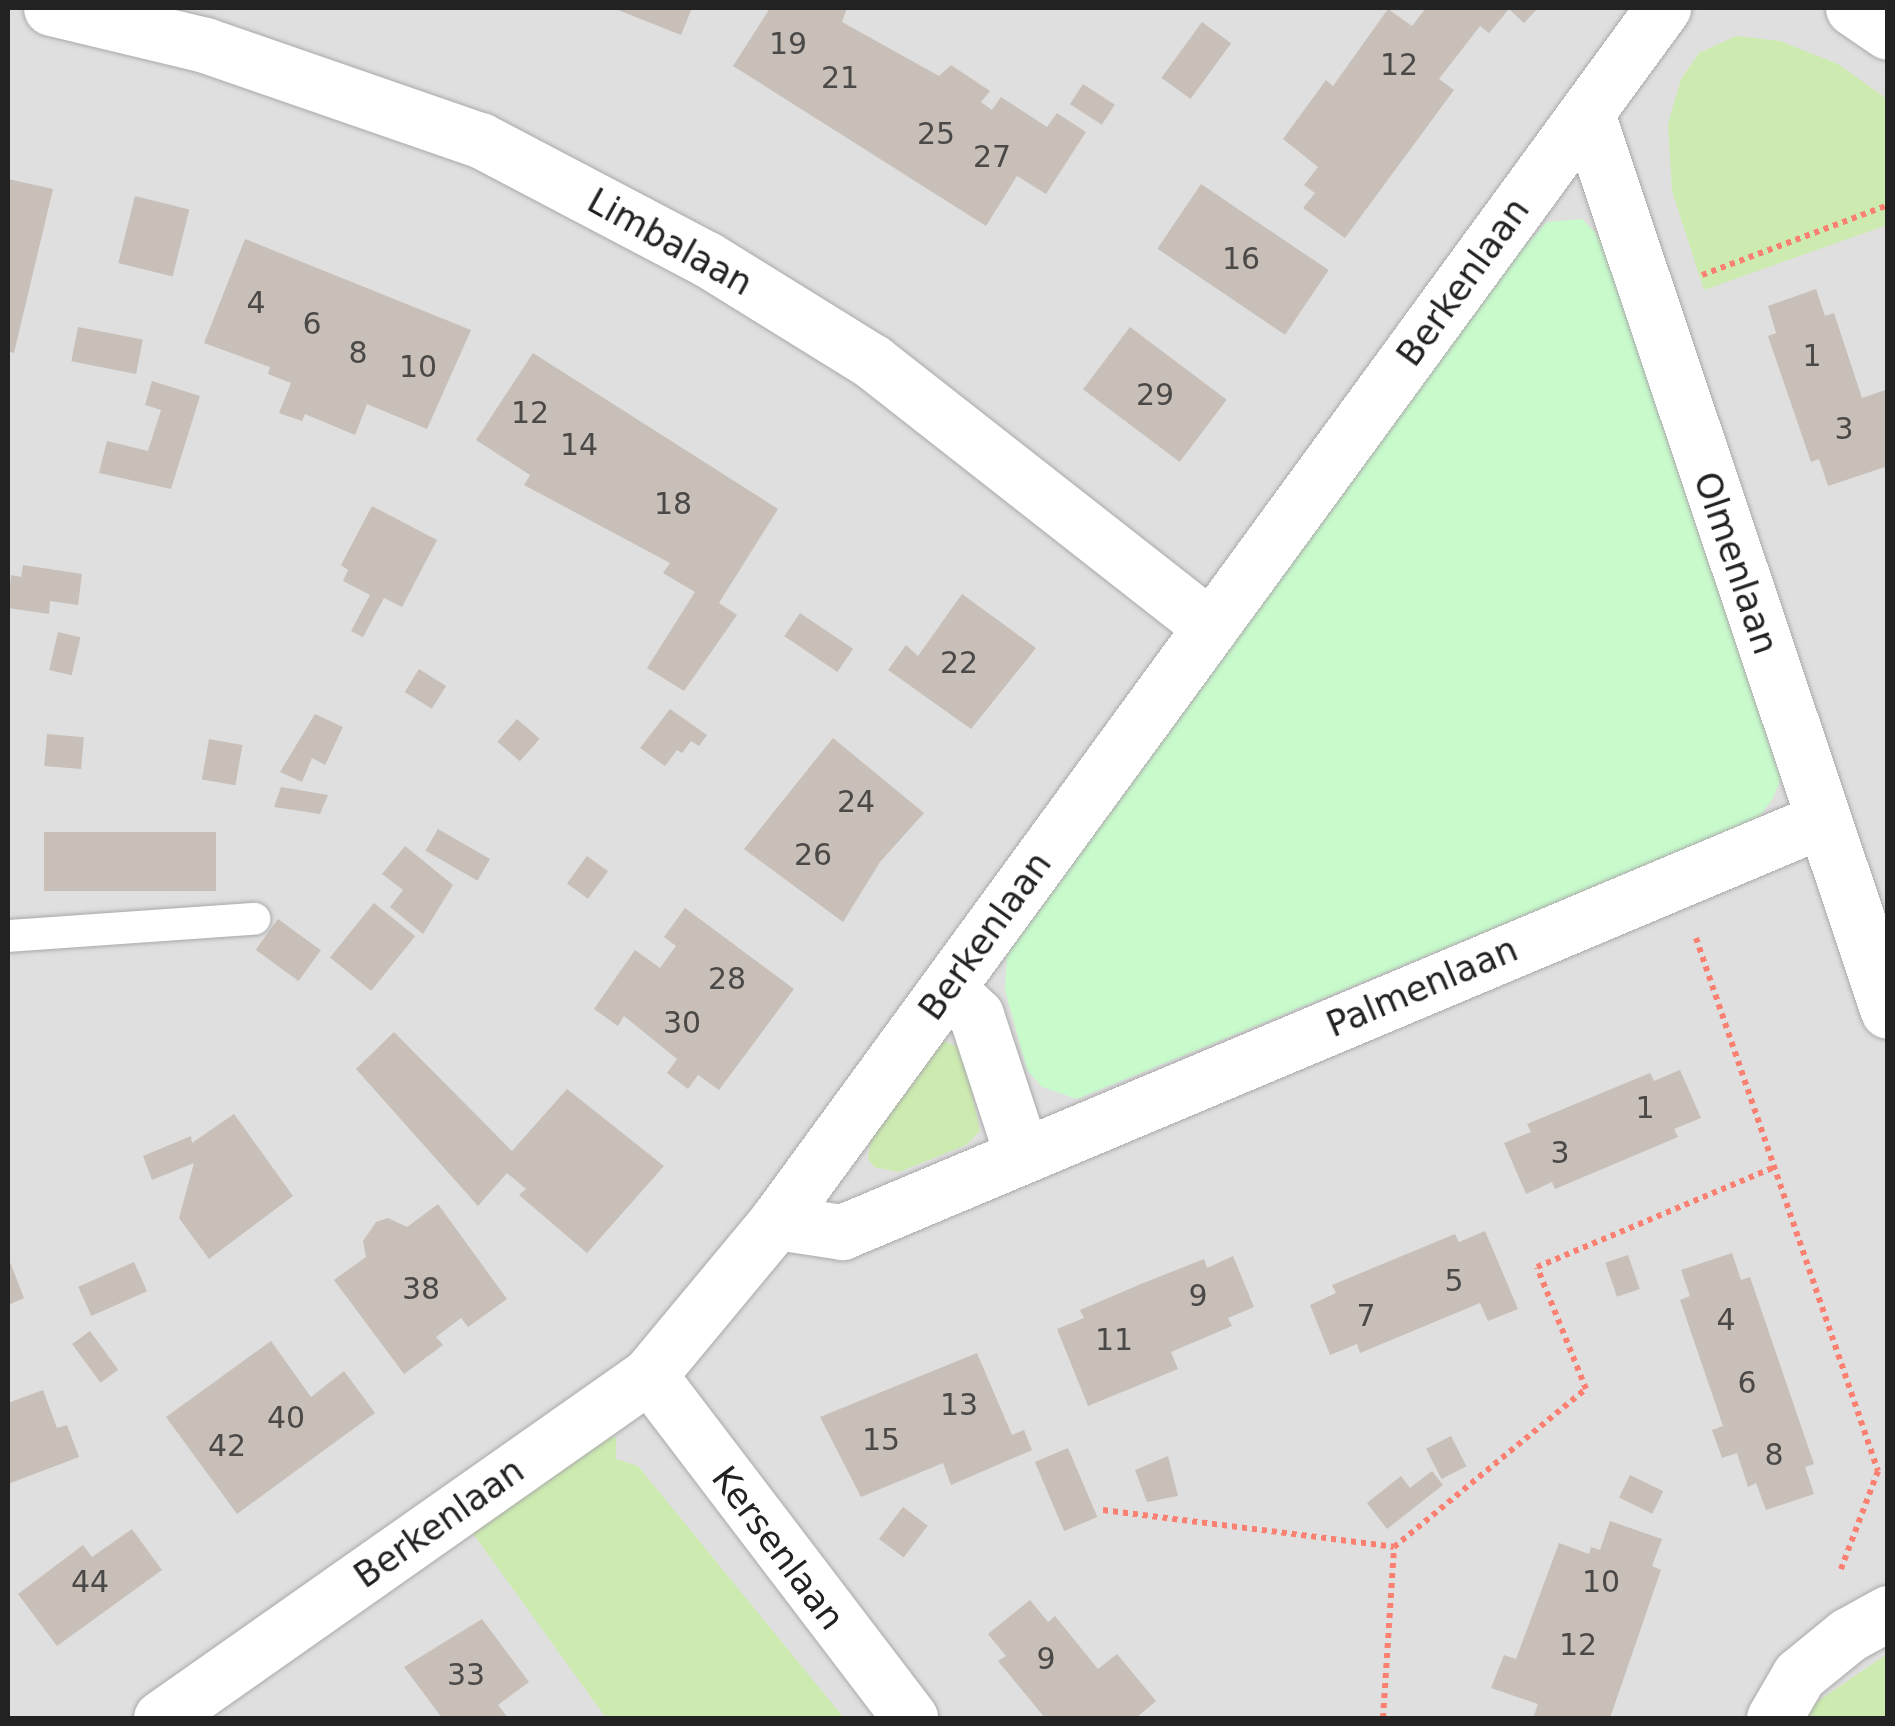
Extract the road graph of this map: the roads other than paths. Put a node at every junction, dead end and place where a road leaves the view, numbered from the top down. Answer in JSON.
{"nodes":[{"id":1,"x":51,"y":8,"type":"edge"},
{"id":2,"x":1663,"y":8,"type":"edge"},
{"id":3,"x":1854,"y":8,"type":"edge"},
{"id":4,"x":1888,"y":32,"type":"edge"},
{"id":5,"x":1586,"y":114,"type":"junction"},
{"id":6,"x":1210,"y":626,"type":"junction"},
{"id":7,"x":1822,"y":820,"type":"junction"},
{"id":8,"x":254,"y":919,"type":"dead end"},
{"id":9,"x":8,"y":936,"type":"edge"},
{"id":10,"x":947,"y":988,"type":"junction"},
{"id":11,"x":1888,"y":1012,"type":"edge"},
{"id":12,"x":1022,"y":1155,"type":"junction"},
{"id":13,"x":776,"y":1222,"type":"junction"},
{"id":14,"x":649,"y":1376,"type":"junction"},
{"id":15,"x":1868,"y":1624,"type":"edge"},
{"id":16,"x":162,"y":1718,"type":"edge"},
{"id":17,"x":910,"y":1718,"type":"edge"},
{"id":18,"x":1774,"y":1718,"type":"edge"}],
"edges":[{"from":1,"to":6,"type":"street","name":"Limbalaan"},
{"from":2,"to":5,"type":"street","name":"Berkenlaan"},
{"from":3,"to":4,"type":"street"},
{"from":5,"to":6,"type":"street","name":"Berkenlaan"},
{"from":5,"to":7,"type":"street","name":"Olmenlaan"},
{"from":6,"to":10,"type":"street","name":"Berkenlaan"},
{"from":7,"to":11,"type":"street","name":"Olmenlaan"},
{"from":7,"to":12,"type":"street","name":"Palmenlaan"},
{"from":8,"to":9,"type":"lane"},
{"from":10,"to":12,"type":"street"},
{"from":10,"to":13,"type":"street","name":"Berkenlaan"},
{"from":12,"to":13,"type":"street","name":"Palmenlaan"},
{"from":13,"to":14,"type":"street","name":"Berkenlaan"},
{"from":14,"to":16,"type":"street","name":"Berkenlaan"},
{"from":14,"to":17,"type":"street","name":"Kersenlaan"},
{"from":15,"to":18,"type":"street"}]}
